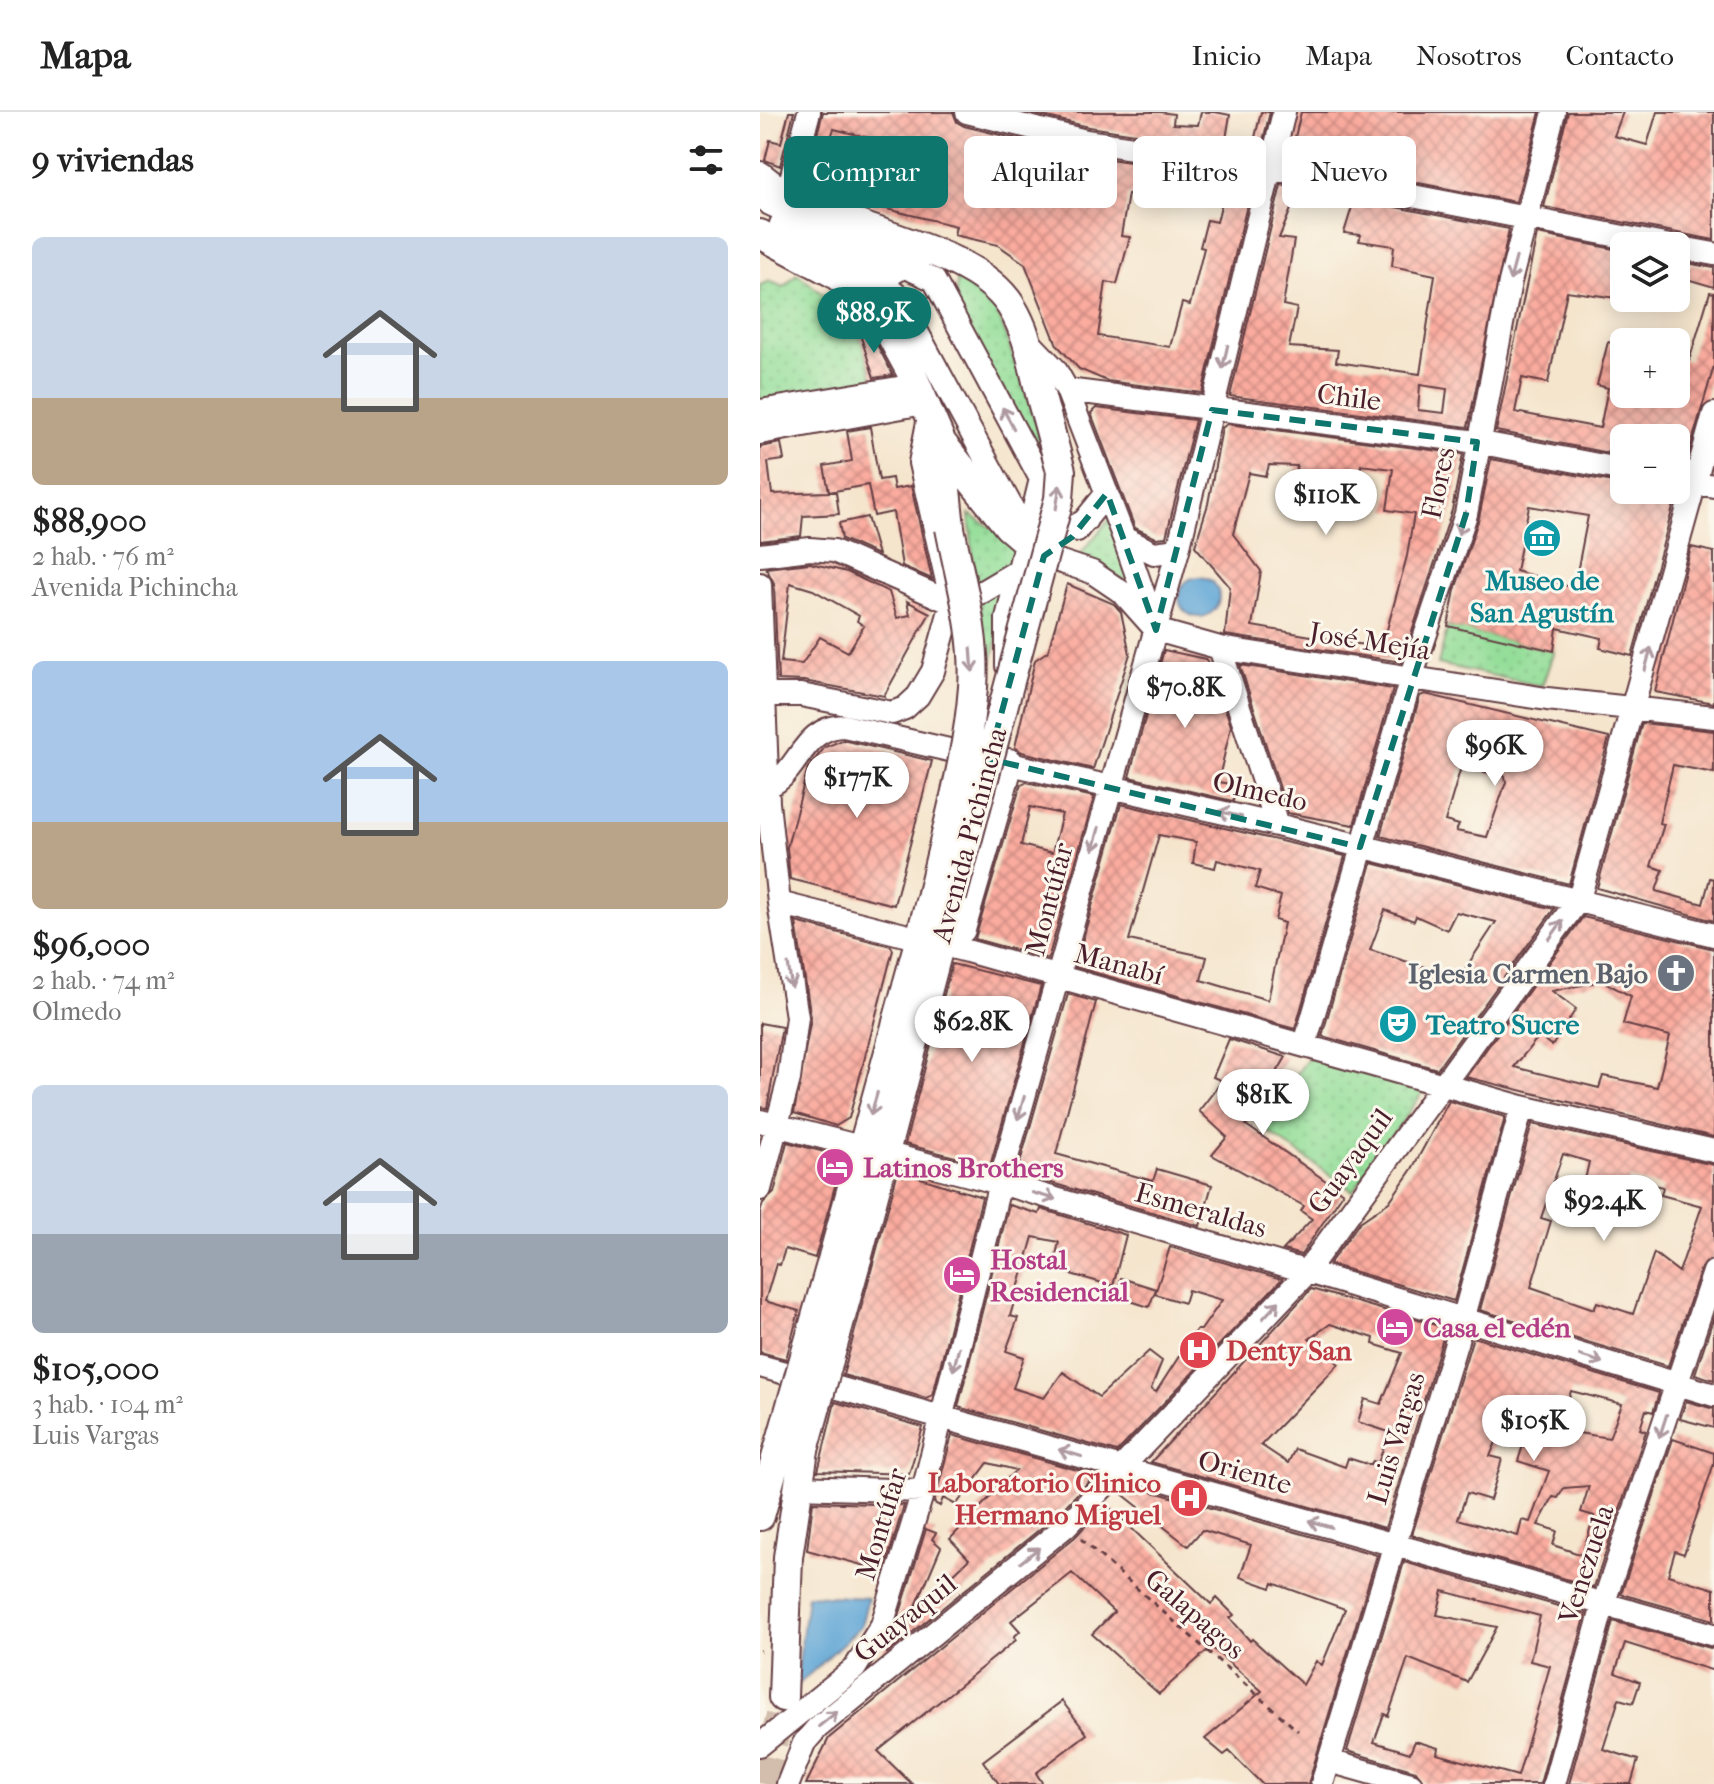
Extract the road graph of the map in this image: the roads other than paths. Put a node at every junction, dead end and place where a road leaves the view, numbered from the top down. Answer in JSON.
{"nodes":[{"id":1,"x":809,"y":112,"type":"edge"},
{"id":2,"x":967,"y":112,"type":"edge"},
{"id":3,"x":1284,"y":112,"type":"edge"},
{"id":4,"x":1554,"y":112,"type":"edge"},
{"id":5,"x":1034,"y":120,"type":"edge"},
{"id":6,"x":1268,"y":168,"type":"junction"},
{"id":7,"x":760,"y":176,"type":"edge"},
{"id":8,"x":773,"y":195,"type":"edge"},
{"id":9,"x":760,"y":211,"type":"edge"},
{"id":10,"x":1526,"y":219,"type":"junction"},
{"id":11,"x":760,"y":234,"type":"edge"},
{"id":12,"x":1610,"y":235,"type":"edge"},
{"id":13,"x":1690,"y":250,"type":"edge"},
{"id":14,"x":1714,"y":254,"type":"edge"},
{"id":15,"x":913,"y":256,"type":"junction"},
{"id":16,"x":875,"y":293,"type":"junction"},
{"id":17,"x":1028,"y":341,"type":"junction"},
{"id":18,"x":1067,"y":390,"type":"junction"},
{"id":19,"x":955,"y":398,"type":"junction"},
{"id":20,"x":1212,"y":410,"type":"junction"},
{"id":21,"x":760,"y":411,"type":"edge"},
{"id":22,"x":927,"y":412,"type":"junction"},
{"id":23,"x":1714,"y":414,"type":"edge"},
{"id":24,"x":760,"y":433,"type":"edge"},
{"id":25,"x":1477,"y":442,"type":"junction"},
{"id":26,"x":1610,"y":467,"type":"edge"},
{"id":27,"x":1695,"y":483,"type":"edge"},
{"id":28,"x":1107,"y":493,"type":"junction"},
{"id":29,"x":1086,"y":520,"type":"junction"},
{"id":30,"x":1124,"y":538,"type":"junction"},
{"id":31,"x":1032,"y":541,"type":"junction"},
{"id":32,"x":1178,"y":550,"type":"junction"},
{"id":33,"x":760,"y":555,"type":"edge"},
{"id":34,"x":1019,"y":570,"type":"junction"},
{"id":35,"x":760,"y":584,"type":"edge"},
{"id":36,"x":952,"y":603,"type":"junction"},
{"id":37,"x":1156,"y":630,"type":"junction"},
{"id":38,"x":1220,"y":648,"type":"junction"},
{"id":39,"x":1411,"y":678,"type":"junction"},
{"id":40,"x":764,"y":695,"type":"junction"},
{"id":41,"x":1635,"y":707,"type":"junction"},
{"id":42,"x":1714,"y":717,"type":"edge"},
{"id":43,"x":801,"y":753,"type":"junction"},
{"id":44,"x":766,"y":754,"type":"junction"},
{"id":45,"x":1009,"y":763,"type":"junction"},
{"id":46,"x":1111,"y":787,"type":"junction"},
{"id":47,"x":764,"y":788,"type":"edge"},
{"id":48,"x":1277,"y":825,"type":"junction"},
{"id":49,"x":1360,"y":847,"type":"junction"},
{"id":50,"x":942,"y":895,"type":"junction"},
{"id":51,"x":1579,"y":899,"type":"junction"},
{"id":52,"x":779,"y":903,"type":"junction"},
{"id":53,"x":1714,"y":935,"type":"edge"},
{"id":54,"x":930,"y":940,"type":"junction"},
{"id":55,"x":1058,"y":979,"type":"junction"},
{"id":56,"x":1305,"y":1044,"type":"junction"},
{"id":57,"x":1443,"y":1083,"type":"junction"},
{"id":58,"x":1522,"y":1107,"type":"junction"},
{"id":59,"x":770,"y":1123,"type":"edge"},
{"id":60,"x":873,"y":1150,"type":"junction"},
{"id":61,"x":1714,"y":1151,"type":"edge"},
{"id":62,"x":1000,"y":1183,"type":"junction"},
{"id":63,"x":760,"y":1189,"type":"edge"},
{"id":64,"x":1307,"y":1271,"type":"junction"},
{"id":65,"x":1714,"y":1272,"type":"edge"},
{"id":66,"x":1463,"y":1321,"type":"junction"},
{"id":67,"x":760,"y":1366,"type":"edge"},
{"id":68,"x":1676,"y":1385,"type":"junction"},
{"id":69,"x":1714,"y":1395,"type":"edge"},
{"id":70,"x":943,"y":1415,"type":"junction"},
{"id":71,"x":791,"y":1451,"type":"junction"},
{"id":72,"x":1122,"y":1468,"type":"junction"},
{"id":73,"x":797,"y":1487,"type":"junction"},
{"id":74,"x":923,"y":1491,"type":"junction"},
{"id":75,"x":760,"y":1516,"type":"edge"},
{"id":76,"x":1395,"y":1546,"type":"junction"},
{"id":77,"x":1604,"y":1602,"type":"junction"},
{"id":78,"x":1714,"y":1635,"type":"edge"},
{"id":79,"x":783,"y":1697,"type":"tunnel mouth"},
{"id":80,"x":760,"y":1745,"type":"edge"},
{"id":81,"x":1329,"y":1761,"type":"junction"},
{"id":82,"x":788,"y":1784,"type":"edge"},
{"id":83,"x":1322,"y":1784,"type":"edge"},
{"id":84,"x":1411,"y":1784,"type":"edge"},
{"id":85,"x":1554,"y":1784,"type":"edge"}],
"edges":[{"from":1,"to":8,"type":"street"},
{"from":2,"to":5,"type":"street"},
{"from":3,"to":6,"type":"street","name":"Montúfar"},
{"from":4,"to":10,"type":"street","name":"Flores"},
{"from":5,"to":6,"type":"street"},
{"from":6,"to":10,"type":"street"},
{"from":6,"to":20,"type":"street","name":"Montúfar","one_way":true},
{"from":7,"to":8,"type":"main road","name":"Avenida Pichincha"},
{"from":8,"to":15,"type":"main road","name":"Avenida Pichincha"},
{"from":9,"to":16,"type":"street"},
{"from":10,"to":12,"type":"street"},
{"from":10,"to":25,"type":"street","name":"Flores","one_way":true},
{"from":11,"to":16,"type":"main road","name":"Avenida Pichincha"},
{"from":13,"to":14,"type":"street"},
{"from":15,"to":16,"type":"main road"},
{"from":15,"to":17,"type":"main road","name":"Avenida Pichincha"},
{"from":31,"to":15,"type":"street","one_way":true},
{"from":16,"to":19,"type":"street"},
{"from":16,"to":22,"type":"main road","name":"Avenida Pichincha"},
{"from":17,"to":18,"type":"street"},
{"from":50,"to":17,"type":"main road","name":"Avenida Pichincha","one_way":true,"bridge":true},
{"from":18,"to":20,"type":"street","name":"Chile"},
{"from":18,"to":28,"type":"street"},
{"from":19,"to":22,"type":"street"},
{"from":19,"to":31,"type":"street"},
{"from":20,"to":25,"type":"street","name":"Chile"},
{"from":20,"to":32,"type":"street","name":"Montúfar"},
{"from":21,"to":22,"type":"street"},
{"from":22,"to":24,"type":"street"},
{"from":22,"to":31,"type":"main road"},
{"from":22,"to":36,"type":"street"},
{"from":22,"to":50,"type":"main road","name":"Avenida Pichincha","one_way":true,"bridge":true},
{"from":23,"to":27,"type":"street","name":"Guayaquil"},
{"from":25,"to":26,"type":"street","name":"Chile"},
{"from":25,"to":39,"type":"street","name":"Flores","one_way":true},
{"from":41,"to":27,"type":"street","name":"Guayaquil","one_way":true},
{"from":28,"to":29,"type":"street"},
{"from":28,"to":30,"type":"street"},
{"from":29,"to":31,"type":"street"},
{"from":29,"to":31,"type":"street"},
{"from":30,"to":32,"type":"street"},
{"from":30,"to":37,"type":"street"},
{"from":31,"to":34,"type":"street"},
{"from":31,"to":37,"type":"street"},
{"from":32,"to":37,"type":"street","name":"Montúfar"},
{"from":33,"to":36,"type":"street"},
{"from":34,"to":36,"type":"street"},
{"from":34,"to":45,"type":"street"},
{"from":35,"to":40,"type":"street"},
{"from":36,"to":40,"type":"street"},
{"from":37,"to":38,"type":"street","name":"José Mejía"},
{"from":37,"to":46,"type":"street","name":"Montúfar"},
{"from":38,"to":39,"type":"street","name":"José Mejía"},
{"from":38,"to":48,"type":"street"},
{"from":39,"to":41,"type":"street","name":"José Mejía"},
{"from":39,"to":49,"type":"street","name":"Flores"},
{"from":40,"to":44,"type":"street"},
{"from":41,"to":42,"type":"street","name":"José Mejía"},
{"from":41,"to":51,"type":"street","name":"Guayaquil"},
{"from":43,"to":44,"type":"street"},
{"from":43,"to":45,"type":"street","name":"Olmedo"},
{"from":43,"to":47,"type":"street","name":"Olmedo"},
{"from":44,"to":47,"type":"street"},
{"from":45,"to":46,"type":"street","name":"Olmedo"},
{"from":45,"to":54,"type":"main road"},
{"from":48,"to":46,"type":"street","name":"Olmedo","one_way":true},
{"from":46,"to":55,"type":"street","name":"Montúfar","one_way":true},
{"from":47,"to":52,"type":"street"},
{"from":48,"to":49,"type":"street","name":"Olmedo"},
{"from":49,"to":51,"type":"street","name":"Olmedo"},
{"from":49,"to":56,"type":"street","name":"Flores"},
{"from":50,"to":54,"type":"main road","name":"Avenida Pichincha"},
{"from":51,"to":53,"type":"street","name":"Olmedo"},
{"from":57,"to":51,"type":"street","name":"Guayaquil","one_way":true},
{"from":52,"to":54,"type":"street","name":"Manabí"},
{"from":52,"to":59,"type":"street","one_way":true},
{"from":54,"to":55,"type":"street","name":"Manabí"},
{"from":54,"to":60,"type":"main road","name":"Avenida Pichincha"},
{"from":55,"to":56,"type":"street","name":"Manabí"},
{"from":55,"to":62,"type":"street","name":"Montúfar","one_way":true},
{"from":56,"to":57,"type":"street","name":"Manabí"},
{"from":57,"to":58,"type":"street"},
{"from":57,"to":64,"type":"street","name":"Guayaquil"},
{"from":58,"to":61,"type":"street"},
{"from":58,"to":66,"type":"street","name":"Luis Vargas"},
{"from":59,"to":60,"type":"street","name":"Esmeraldas"},
{"from":59,"to":63,"type":"street"},
{"from":60,"to":62,"type":"street","name":"Esmeraldas"},
{"from":60,"to":71,"type":"main road","name":"Avenida Pichincha","bridge":true},
{"from":62,"to":64,"type":"street","name":"Esmeraldas","one_way":true},
{"from":62,"to":70,"type":"street","name":"Montúfar","one_way":true},
{"from":64,"to":66,"type":"street","name":"Esmeraldas"},
{"from":72,"to":64,"type":"street","name":"Guayaquil","one_way":true},
{"from":65,"to":68,"type":"street","name":"Venezuela"},
{"from":66,"to":68,"type":"street","name":"Esmeraldas","one_way":true},
{"from":66,"to":76,"type":"street","name":"Luis Vargas"},
{"from":67,"to":70,"type":"street","name":"Oriente"},
{"from":68,"to":69,"type":"street","name":"Esmeraldas"},
{"from":68,"to":77,"type":"street","name":"Venezuela","one_way":true},
{"from":72,"to":70,"type":"street","name":"Oriente","one_way":true},
{"from":70,"to":74,"type":"street","name":"Montúfar"},
{"from":71,"to":73,"type":"main road","name":"Avenida Pichincha"},
{"from":71,"to":75,"type":"main road","name":"Avenida Pichincha"},
{"from":76,"to":72,"type":"street","name":"Oriente","one_way":true},
{"from":82,"to":72,"type":"street","name":"Guayaquil","one_way":true},
{"from":73,"to":74,"type":"street"},
{"from":73,"to":79,"type":"main road","name":"Avenida Pichincha"},
{"from":74,"to":80,"type":"street","name":"Montúfar"},
{"from":76,"to":77,"type":"street","name":"Oriente"},
{"from":76,"to":81,"type":"street","name":"Luis Vargas"},
{"from":77,"to":78,"type":"street","name":"Oriente"},
{"from":77,"to":85,"type":"street","name":"Venezuela"},
{"from":81,"to":83,"type":"street","name":"Luis Vargas"},
{"from":81,"to":84,"type":"street"}]}
